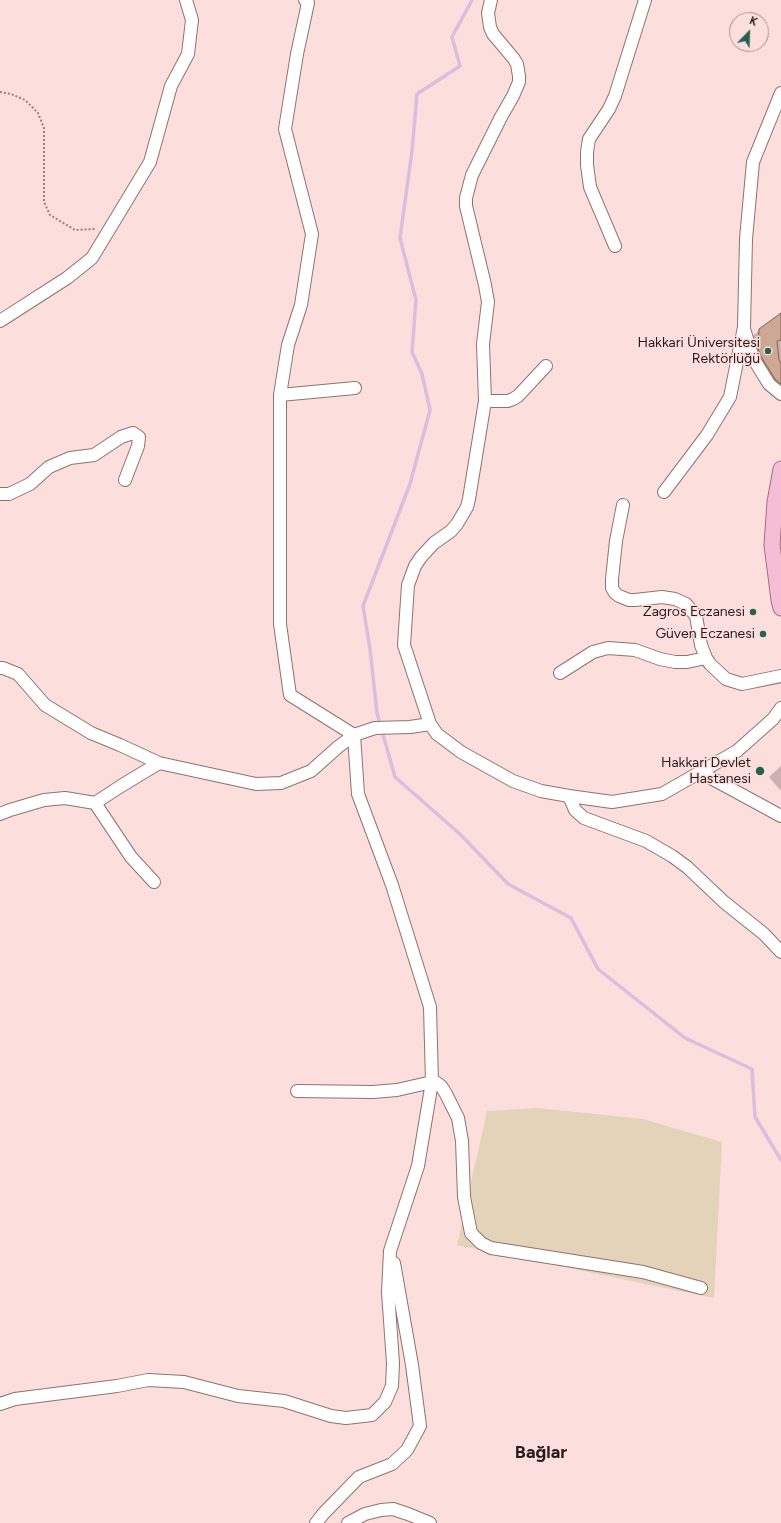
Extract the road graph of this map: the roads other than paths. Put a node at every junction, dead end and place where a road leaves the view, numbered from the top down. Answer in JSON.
{"nodes":[{"id":1,"x":186,"y":0,"type":"edge"},
{"id":2,"x":305,"y":0,"type":"edge"},
{"id":3,"x":492,"y":0,"type":"edge"},
{"id":4,"x":644,"y":0,"type":"edge"},
{"id":5,"x":780,"y":99,"type":"edge"},
{"id":6,"x":615,"y":246,"type":"dead end"},
{"id":7,"x":0,"y":321,"type":"edge"},
{"id":8,"x":744,"y":327,"type":"junction"},
{"id":9,"x":546,"y":366,"type":"dead end"},
{"id":10,"x":355,"y":388,"type":"dead end"},
{"id":11,"x":781,"y":394,"type":"edge"},
{"id":12,"x":280,"y":395,"type":"junction"},
{"id":13,"x":485,"y":401,"type":"junction"},
{"id":14,"x":781,"y":469,"type":"edge"},
{"id":15,"x":125,"y":480,"type":"dead end"},
{"id":16,"x":664,"y":492,"type":"dead end"},
{"id":17,"x":0,"y":494,"type":"edge"},
{"id":18,"x":623,"y":505,"type":"dead end"},
{"id":19,"x":781,"y":608,"type":"edge"},
{"id":20,"x":706,"y":658,"type":"junction"},
{"id":21,"x":0,"y":668,"type":"edge"},
{"id":22,"x":560,"y":674,"type":"dead end"},
{"id":23,"x":781,"y":676,"type":"edge"},
{"id":24,"x":781,"y":708,"type":"edge"},
{"id":25,"x":430,"y":724,"type":"junction"},
{"id":26,"x":354,"y":735,"type":"junction"},
{"id":27,"x":159,"y":763,"type":"junction"},
{"id":28,"x":700,"y":772,"type":"junction"},
{"id":29,"x":569,"y":796,"type":"junction"},
{"id":30,"x":95,"y":803,"type":"junction"},
{"id":31,"x":0,"y":814,"type":"edge"},
{"id":32,"x":781,"y":816,"type":"edge"},
{"id":33,"x":154,"y":882,"type":"dead end"},
{"id":34,"x":781,"y":952,"type":"edge"},
{"id":35,"x":432,"y":1082,"type":"junction"},
{"id":36,"x":297,"y":1091,"type":"dead end"},
{"id":37,"x":392,"y":1246,"type":"junction"},
{"id":38,"x":701,"y":1288,"type":"dead end"},
{"id":39,"x":0,"y":1404,"type":"edge"},
{"id":40,"x":316,"y":1523,"type":"edge"},
{"id":41,"x":348,"y":1523,"type":"edge"},
{"id":42,"x":430,"y":1523,"type":"edge"}],
"edges":[{"from":1,"to":7,"type":"street"},
{"from":2,"to":12,"type":"street"},
{"from":3,"to":13,"type":"street"},
{"from":4,"to":6,"type":"street"},
{"from":5,"to":8,"type":"street"},
{"from":8,"to":11,"type":"street"},
{"from":8,"to":16,"type":"street"},
{"from":9,"to":13,"type":"street"},
{"from":10,"to":12,"type":"street"},
{"from":12,"to":26,"type":"street"},
{"from":13,"to":25,"type":"street"},
{"from":14,"to":19,"type":"main road"},
{"from":15,"to":17,"type":"street"},
{"from":18,"to":20,"type":"street"},
{"from":20,"to":22,"type":"street"},
{"from":20,"to":23,"type":"street"},
{"from":21,"to":27,"type":"street"},
{"from":24,"to":28,"type":"street"},
{"from":25,"to":26,"type":"street"},
{"from":25,"to":29,"type":"street"},
{"from":26,"to":27,"type":"street"},
{"from":26,"to":35,"type":"street"},
{"from":27,"to":30,"type":"street"},
{"from":28,"to":29,"type":"street"},
{"from":28,"to":32,"type":"street"},
{"from":29,"to":34,"type":"street"},
{"from":30,"to":31,"type":"street"},
{"from":30,"to":33,"type":"street"},
{"from":35,"to":36,"type":"street"},
{"from":35,"to":37,"type":"street"},
{"from":35,"to":38,"type":"street"},
{"from":37,"to":39,"type":"street"},
{"from":37,"to":40,"type":"street"},
{"from":41,"to":42,"type":"street"}]}
